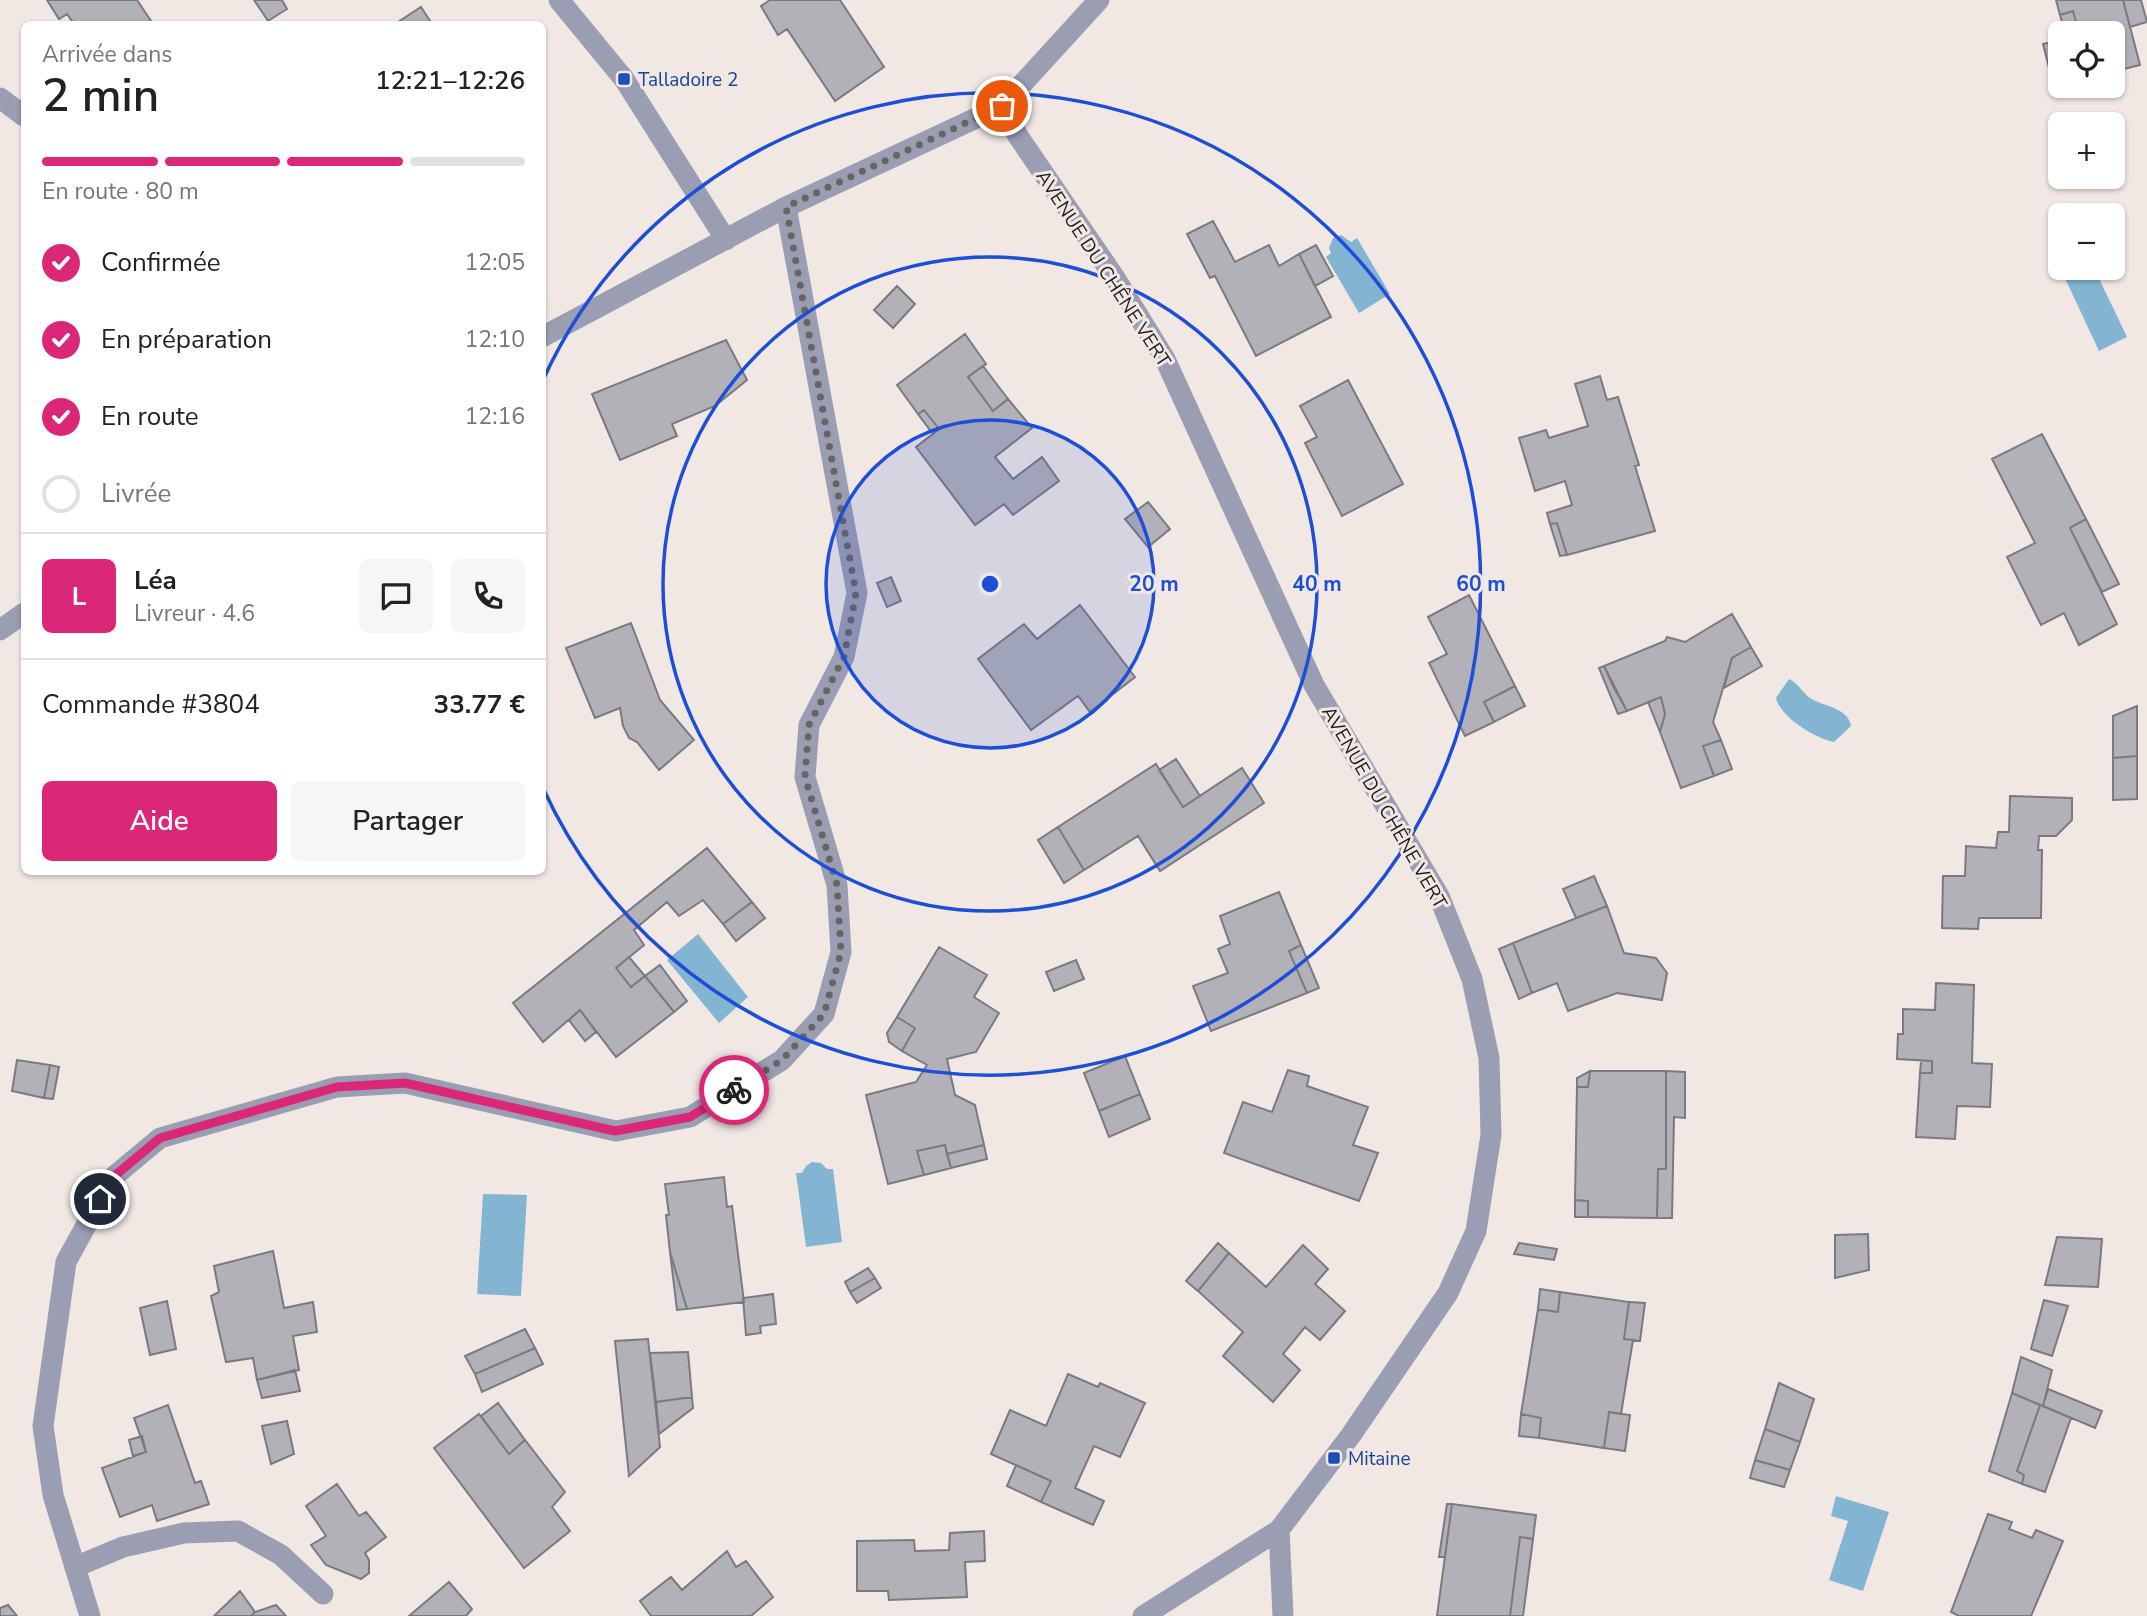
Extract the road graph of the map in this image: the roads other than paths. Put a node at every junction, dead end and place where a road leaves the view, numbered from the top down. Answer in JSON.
{"nodes":[{"id":1,"x":559,"y":0,"type":"edge"},
{"id":2,"x":1099,"y":0,"type":"edge"},
{"id":3,"x":0,"y":98,"type":"edge"},
{"id":4,"x":1002,"y":106,"type":"junction"},
{"id":5,"x":21,"y":114,"type":"edge"},
{"id":6,"x":786,"y":207,"type":"junction"},
{"id":7,"x":726,"y":240,"type":"junction"},
{"id":8,"x":546,"y":335,"type":"edge"},
{"id":9,"x":21,"y":615,"type":"edge"},
{"id":10,"x":0,"y":630,"type":"edge"},
{"id":11,"x":1279,"y":1530,"type":"junction"},
{"id":12,"x":75,"y":1567,"type":"junction"},
{"id":13,"x":323,"y":1594,"type":"dead end"},
{"id":14,"x":90,"y":1616,"type":"edge"},
{"id":15,"x":1143,"y":1616,"type":"edge"},
{"id":16,"x":1283,"y":1616,"type":"edge"}],
"edges":[{"from":1,"to":7,"type":"street"},
{"from":2,"to":4,"type":"street"},
{"from":3,"to":5,"type":"street"},
{"from":4,"to":6,"type":"street"},
{"from":4,"to":11,"type":"street","name":"AVENUE DU CHÊNE VERT"},
{"from":6,"to":7,"type":"street"},
{"from":6,"to":12,"type":"street"},
{"from":7,"to":8,"type":"street"},
{"from":9,"to":10,"type":"street"},
{"from":11,"to":15,"type":"street","name":"AVENUE DU CHÊNE VERT"},
{"from":11,"to":16,"type":"street"},
{"from":12,"to":13,"type":"street"},
{"from":12,"to":14,"type":"street"}]}
